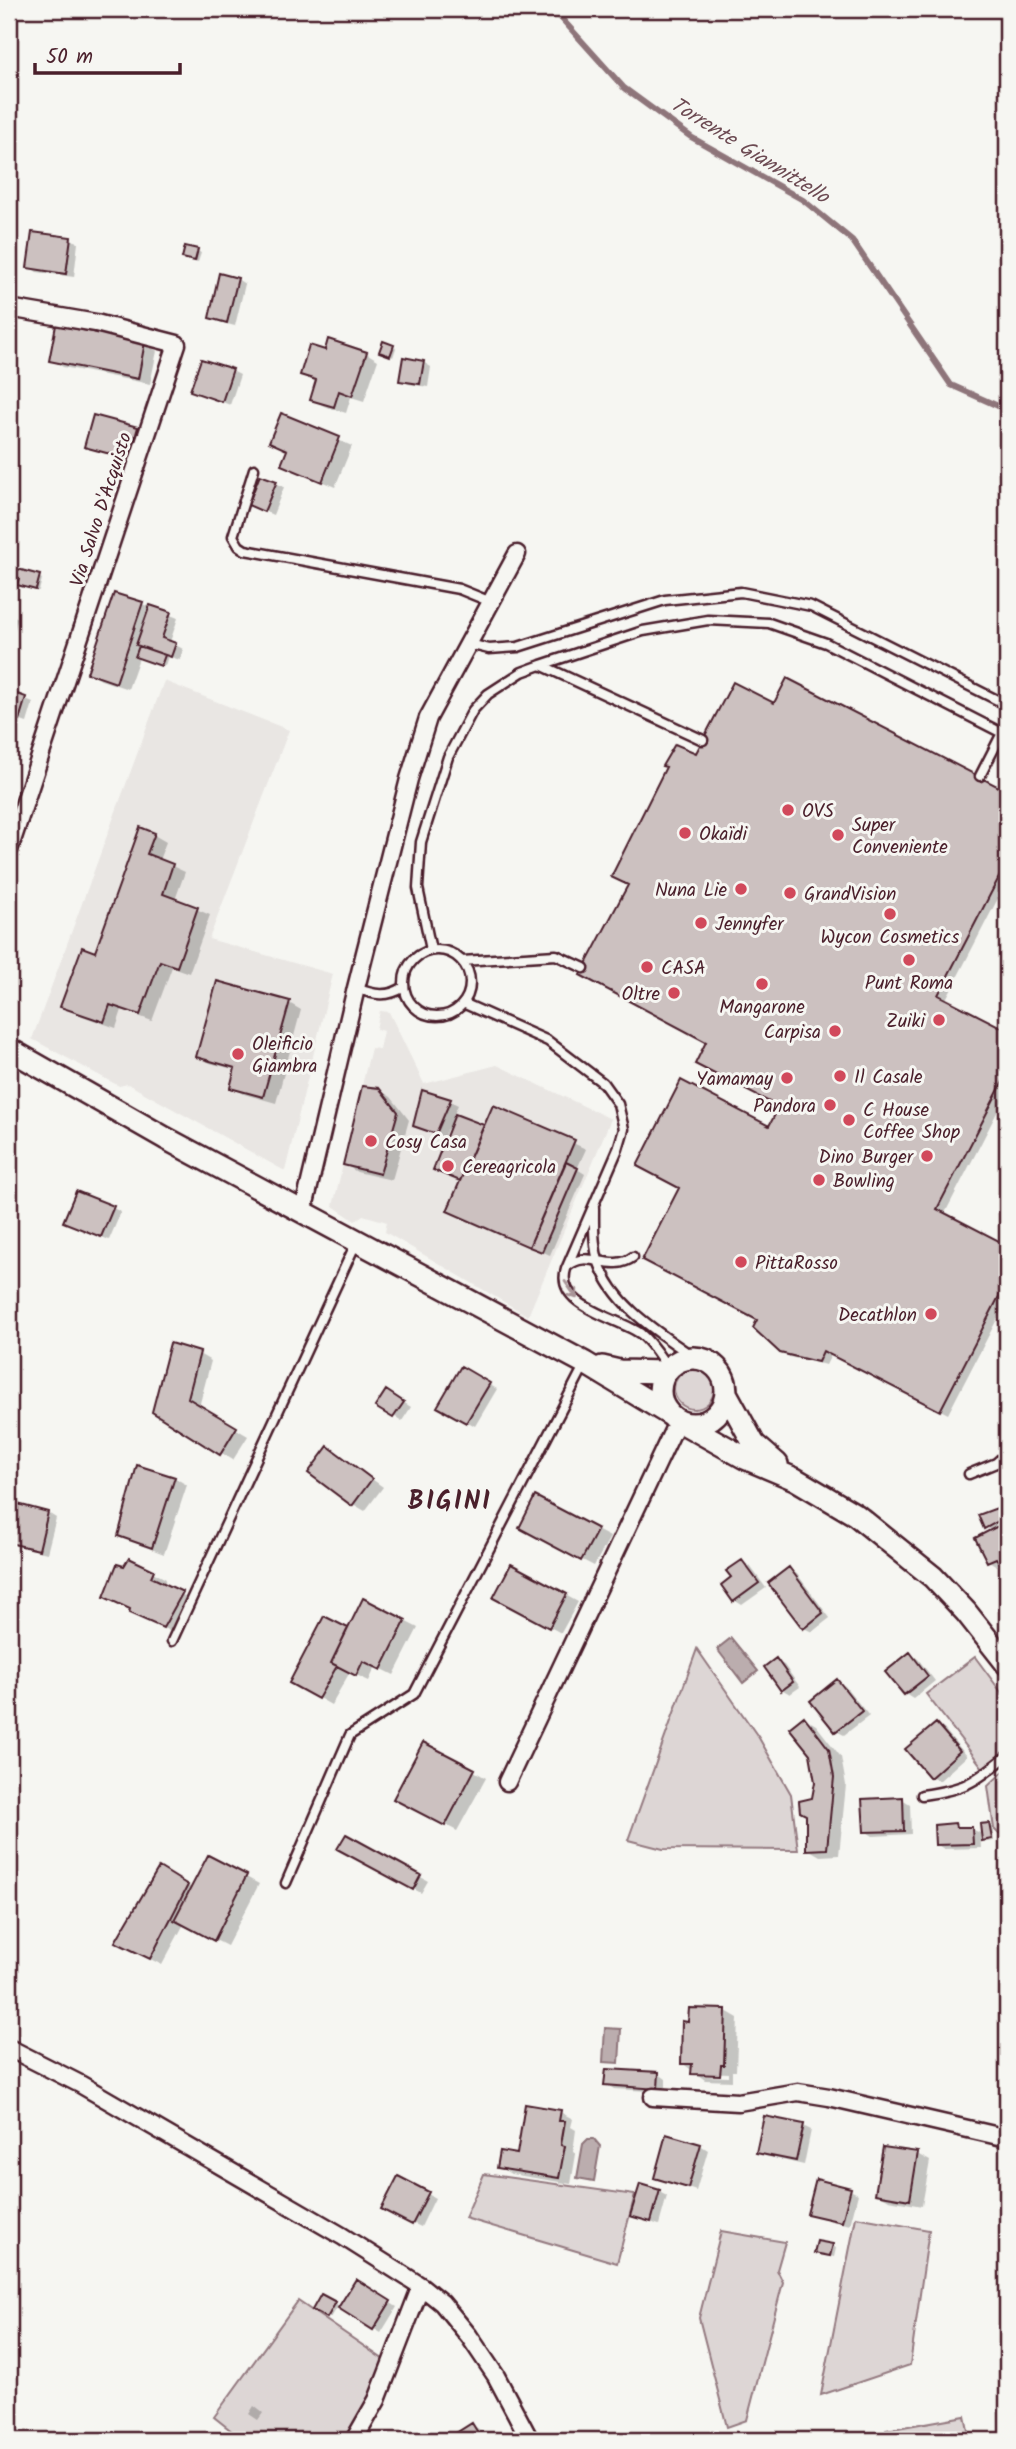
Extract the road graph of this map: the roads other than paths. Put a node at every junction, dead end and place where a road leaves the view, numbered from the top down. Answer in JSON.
{"nodes":[{"id":1,"x":9,"y":308,"type":"edge"},
{"id":2,"x":254,"y":470,"type":"dead end"},
{"id":3,"x":517,"y":554,"type":"dead end"},
{"id":4,"x":491,"y":602,"type":"junction"},
{"id":5,"x":469,"y":644,"type":"junction"},
{"id":6,"x":541,"y":665,"type":"junction"},
{"id":7,"x":1007,"y":705,"type":"edge"},
{"id":8,"x":703,"y":740,"type":"dead end"},
{"id":9,"x":979,"y":776,"type":"dead end"},
{"id":10,"x":9,"y":850,"type":"edge"},
{"id":11,"x":431,"y":950,"type":"junction"},
{"id":12,"x":462,"y":961,"type":"junction"},
{"id":13,"x":584,"y":968,"type":"dead end"},
{"id":14,"x":404,"y":987,"type":"junction"},
{"id":15,"x":356,"y":988,"type":"junction"},
{"id":16,"x":463,"y":1003,"type":"junction"},
{"id":17,"x":9,"y":1049,"type":"edge"},
{"id":18,"x":594,"y":1206,"type":"junction"},
{"id":19,"x":303,"y":1212,"type":"junction"},
{"id":20,"x":357,"y":1241,"type":"junction"},
{"id":21,"x":633,"y":1257,"type":"dead end"},
{"id":22,"x":598,"y":1261,"type":"junction"},
{"id":23,"x":566,"y":1269,"type":"junction"},
{"id":24,"x":695,"y":1358,"type":"junction"},
{"id":25,"x":585,"y":1363,"type":"junction"},
{"id":26,"x":667,"y":1370,"type":"junction"},
{"id":27,"x":726,"y":1393,"type":"junction"},
{"id":28,"x":677,"y":1419,"type":"junction"},
{"id":29,"x":1007,"y":1453,"type":"edge"},
{"id":30,"x":969,"y":1474,"type":"dead end"},
{"id":31,"x":795,"y":1479,"type":"junction"},
{"id":32,"x":172,"y":1641,"type":"dead end"},
{"id":33,"x":1007,"y":1664,"type":"edge"},
{"id":34,"x":1007,"y":1756,"type":"edge"},
{"id":35,"x":507,"y":1782,"type":"dead end"},
{"id":36,"x":922,"y":1795,"type":"dead end"},
{"id":37,"x":286,"y":1883,"type":"dead end"},
{"id":38,"x":9,"y":2048,"type":"edge"},
{"id":39,"x":653,"y":2097,"type":"dead end"},
{"id":40,"x":1007,"y":2138,"type":"edge"},
{"id":41,"x":421,"y":2286,"type":"junction"},
{"id":42,"x":354,"y":2440,"type":"edge"},
{"id":43,"x":530,"y":2440,"type":"edge"}],
"edges":[{"from":1,"to":10,"type":"street","name":"Via Salvo D'Acquisto"},
{"from":2,"to":4,"type":"lane"},
{"from":3,"to":4,"type":"street"},
{"from":4,"to":5,"type":"street"},
{"from":5,"to":7,"type":"lane"},
{"from":5,"to":15,"type":"street"},
{"from":6,"to":8,"type":"lane"},
{"from":6,"to":9,"type":"lane"},
{"from":6,"to":11,"type":"lane"},
{"from":11,"to":12,"type":"lane"},
{"from":11,"to":14,"type":"lane"},
{"from":12,"to":13,"type":"lane"},
{"from":12,"to":16,"type":"lane"},
{"from":14,"to":15,"type":"lane"},
{"from":14,"to":16,"type":"lane"},
{"from":15,"to":19,"type":"street"},
{"from":16,"to":18,"type":"lane"},
{"from":17,"to":19,"type":"main road"},
{"from":18,"to":22,"type":"lane"},
{"from":18,"to":23,"type":"lane"},
{"from":19,"to":20,"type":"main road"},
{"from":20,"to":25,"type":"main road"},
{"from":20,"to":32,"type":"lane"},
{"from":21,"to":22,"type":"lane"},
{"from":22,"to":23,"type":"lane"},
{"from":22,"to":24,"type":"lane"},
{"from":23,"to":26,"type":"lane","one_way":true},
{"from":24,"to":26,"type":"main road"},
{"from":24,"to":27,"type":"main road"},
{"from":25,"to":26,"type":"main road"},
{"from":25,"to":28,"type":"main road"},
{"from":25,"to":37,"type":"lane"},
{"from":26,"to":28,"type":"main road"},
{"from":27,"to":28,"type":"main road"},
{"from":27,"to":31,"type":"main road"},
{"from":28,"to":31,"type":"main road"},
{"from":28,"to":35,"type":"street"},
{"from":29,"to":30,"type":"lane"},
{"from":31,"to":33,"type":"main road"},
{"from":34,"to":36,"type":"lane"},
{"from":38,"to":41,"type":"street"},
{"from":39,"to":40,"type":"street"},
{"from":41,"to":42,"type":"street"},
{"from":41,"to":43,"type":"street"}]}
